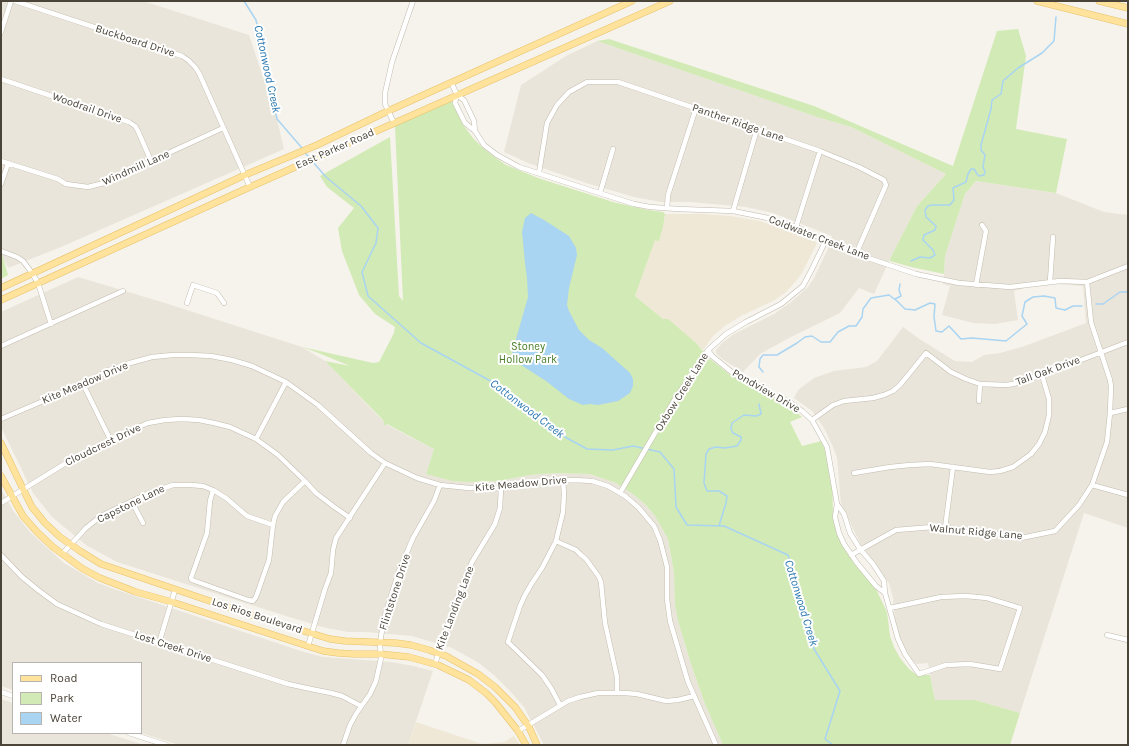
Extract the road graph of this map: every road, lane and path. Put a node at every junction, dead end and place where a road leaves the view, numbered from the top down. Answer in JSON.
{"nodes":[{"id":1,"x":11,"y":1,"type":"edge"},
{"id":2,"x":15,"y":1,"type":"edge"},
{"id":3,"x":413,"y":1,"type":"edge"},
{"id":4,"x":632,"y":1,"type":"edge"},
{"id":5,"x":670,"y":1,"type":"edge"},
{"id":6,"x":1037,"y":1,"type":"edge"},
{"id":7,"x":1099,"y":1,"type":"edge"},
{"id":8,"x":1128,"y":8,"type":"edge"},
{"id":9,"x":1128,"y":24,"type":"edge"},
{"id":10,"x":1,"y":32,"type":"edge"},
{"id":11,"x":1,"y":79,"type":"edge"},
{"id":12,"x":451,"y":82,"type":"junction"},
{"id":13,"x":457,"y":95,"type":"junction"},
{"id":14,"x":696,"y":108,"type":"junction"},
{"id":15,"x":388,"y":111,"type":"junction"},
{"id":16,"x":394,"y":123,"type":"junction"},
{"id":17,"x":224,"y":128,"type":"junction"},
{"id":18,"x":757,"y":129,"type":"junction"},
{"id":19,"x":475,"y":131,"type":"junction"},
{"id":20,"x":613,"y":149,"type":"dead end"},
{"id":21,"x":820,"y":151,"type":"junction"},
{"id":22,"x":151,"y":161,"type":"junction"},
{"id":23,"x":1,"y":162,"type":"edge"},
{"id":24,"x":8,"y":164,"type":"junction"},
{"id":25,"x":539,"y":173,"type":"junction"},
{"id":26,"x":245,"y":175,"type":"junction"},
{"id":27,"x":1,"y":184,"type":"edge"},
{"id":28,"x":250,"y":187,"type":"junction"},
{"id":29,"x":600,"y":193,"type":"junction"},
{"id":30,"x":667,"y":208,"type":"junction"},
{"id":31,"x":733,"y":211,"type":"junction"},
{"id":32,"x":982,"y":225,"type":"dead end"},
{"id":33,"x":132,"y":227,"type":"junction"},
{"id":34,"x":796,"y":227,"type":"junction"},
{"id":35,"x":1054,"y":237,"type":"dead end"},
{"id":36,"x":136,"y":238,"type":"junction"},
{"id":37,"x":826,"y":240,"type":"junction"},
{"id":38,"x":1,"y":251,"type":"edge"},
{"id":39,"x":856,"y":254,"type":"junction"},
{"id":40,"x":1128,"y":266,"type":"edge"},
{"id":41,"x":32,"y":273,"type":"junction"},
{"id":42,"x":1050,"y":282,"type":"junction"},
{"id":43,"x":1087,"y":282,"type":"junction"},
{"id":44,"x":38,"y":283,"type":"junction"},
{"id":45,"x":976,"y":285,"type":"junction"},
{"id":46,"x":1,"y":288,"type":"edge"},
{"id":47,"x":123,"y":291,"type":"dead end"},
{"id":48,"x":1,"y":300,"type":"edge"},
{"id":49,"x":224,"y":303,"type":"dead end"},
{"id":50,"x":187,"y":304,"type":"dead end"},
{"id":51,"x":51,"y":324,"type":"junction"},
{"id":52,"x":1128,"y":342,"type":"edge"},
{"id":53,"x":1,"y":346,"type":"edge"},
{"id":54,"x":708,"y":350,"type":"junction"},
{"id":55,"x":1101,"y":352,"type":"junction"},
{"id":56,"x":1042,"y":375,"type":"junction"},
{"id":57,"x":286,"y":382,"type":"junction"},
{"id":58,"x":83,"y":384,"type":"junction"},
{"id":59,"x":980,"y":384,"type":"junction"},
{"id":60,"x":979,"y":402,"type":"dead end"},
{"id":61,"x":1128,"y":409,"type":"edge"},
{"id":62,"x":1110,"y":413,"type":"junction"},
{"id":63,"x":1,"y":419,"type":"edge"},
{"id":64,"x":812,"y":420,"type":"junction"},
{"id":65,"x":256,"y":439,"type":"junction"},
{"id":66,"x":111,"y":441,"type":"junction"},
{"id":67,"x":1,"y":443,"type":"edge"},
{"id":68,"x":385,"y":463,"type":"junction"},
{"id":69,"x":953,"y":467,"type":"junction"},
{"id":70,"x":854,"y":473,"type":"dead end"},
{"id":71,"x":1,"y":476,"type":"edge"},
{"id":72,"x":563,"y":480,"type":"junction"},
{"id":73,"x":305,"y":481,"type":"junction"},
{"id":74,"x":440,"y":485,"type":"junction"},
{"id":75,"x":1092,"y":485,"type":"junction"},
{"id":76,"x":501,"y":488,"type":"junction"},
{"id":77,"x":22,"y":489,"type":"junction"},
{"id":78,"x":214,"y":490,"type":"junction"},
{"id":79,"x":620,"y":493,"type":"junction"},
{"id":80,"x":1128,"y":495,"type":"edge"},
{"id":81,"x":12,"y":496,"type":"junction"},
{"id":82,"x":132,"y":502,"type":"junction"},
{"id":83,"x":1,"y":503,"type":"edge"},
{"id":84,"x":837,"y":504,"type":"junction"},
{"id":85,"x":350,"y":518,"type":"junction"},
{"id":86,"x":143,"y":523,"type":"dead end"},
{"id":87,"x":272,"y":525,"type":"junction"},
{"id":88,"x":944,"y":528,"type":"junction"},
{"id":89,"x":556,"y":541,"type":"junction"},
{"id":90,"x":70,"y":544,"type":"junction"},
{"id":91,"x":860,"y":549,"type":"junction"},
{"id":92,"x":62,"y":554,"type":"junction"},
{"id":93,"x":1,"y":555,"type":"edge"},
{"id":94,"x":851,"y":555,"type":"junction"},
{"id":95,"x":175,"y":590,"type":"junction"},
{"id":96,"x":885,"y":593,"type":"junction"},
{"id":97,"x":172,"y":602,"type":"junction"},
{"id":98,"x":890,"y":608,"type":"junction"},
{"id":99,"x":312,"y":634,"type":"junction"},
{"id":100,"x":1107,"y":634,"type":"dead end"},
{"id":101,"x":1128,"y":640,"type":"edge"},
{"id":102,"x":380,"y":642,"type":"junction"},
{"id":103,"x":159,"y":643,"type":"junction"},
{"id":104,"x":308,"y":646,"type":"junction"},
{"id":105,"x":438,"y":653,"type":"junction"},
{"id":106,"x":380,"y":654,"type":"junction"},
{"id":107,"x":434,"y":664,"type":"junction"},
{"id":108,"x":1,"y":692,"type":"edge"},
{"id":109,"x":617,"y":692,"type":"junction"},
{"id":110,"x":12,"y":696,"type":"edge"},
{"id":111,"x":694,"y":696,"type":"junction"},
{"id":112,"x":560,"y":705,"type":"junction"},
{"id":113,"x":361,"y":706,"type":"junction"},
{"id":114,"x":527,"y":724,"type":"junction"},
{"id":115,"x":518,"y":730,"type":"junction"},
{"id":116,"x":132,"y":734,"type":"edge"},
{"id":117,"x":166,"y":745,"type":"edge"},
{"id":118,"x":343,"y":745,"type":"edge"},
{"id":119,"x":526,"y":745,"type":"edge"},
{"id":120,"x":537,"y":745,"type":"edge"},
{"id":121,"x":716,"y":745,"type":"edge"}],
"edges":[{"from":1,"to":10,"type":"street"},
{"from":2,"to":17,"type":"street","name":"Buckboard Drive"},
{"from":3,"to":15,"type":"street"},
{"from":4,"to":12,"type":"main road","name":"East Parker Road"},
{"from":5,"to":13,"type":"main road","name":"East Parker Road"},
{"from":6,"to":9,"type":"main road"},
{"from":7,"to":8,"type":"main road"},
{"from":11,"to":22,"type":"street","name":"Woodrail Drive"},
{"from":12,"to":13,"type":"street","name":"Coldwater Creek Lane"},
{"from":12,"to":15,"type":"main road","name":"East Parker Road"},
{"from":13,"to":16,"type":"main road","name":"East Parker Road"},
{"from":13,"to":19,"type":"street","name":"Coldwater Creek Lane"},
{"from":13,"to":19,"type":"street","name":"Coldwater Creek Lane"},
{"from":14,"to":18,"type":"street","name":"Panther Ridge Lane"},
{"from":14,"to":25,"type":"street","name":"Panther Ridge Lane"},
{"from":14,"to":30,"type":"street"},
{"from":15,"to":16,"type":"street"},
{"from":15,"to":26,"type":"main road","name":"East Parker Road"},
{"from":16,"to":28,"type":"main road","name":"East Parker Road"},
{"from":17,"to":22,"type":"street","name":"Windmill Lane"},
{"from":17,"to":26,"type":"street","name":"Buckboard Drive"},
{"from":18,"to":21,"type":"street","name":"Panther Ridge Lane"},
{"from":18,"to":31,"type":"street"},
{"from":19,"to":25,"type":"street","name":"Coldwater Creek Lane"},
{"from":20,"to":29,"type":"street"},
{"from":21,"to":34,"type":"street"},
{"from":21,"to":39,"type":"street","name":"Panther Ridge Lane"},
{"from":22,"to":24,"type":"street","name":"Windmill Lane"},
{"from":23,"to":24,"type":"street","name":"Windmill Lane"},
{"from":24,"to":27,"type":"street"},
{"from":25,"to":29,"type":"street","name":"Coldwater Creek Lane"},
{"from":26,"to":28,"type":"street","name":"Buckboard Drive"},
{"from":26,"to":33,"type":"main road","name":"East Parker Road"},
{"from":28,"to":36,"type":"main road","name":"East Parker Road"},
{"from":29,"to":30,"type":"street","name":"Coldwater Creek Lane"},
{"from":30,"to":31,"type":"street","name":"Coldwater Creek Lane"},
{"from":31,"to":34,"type":"street","name":"Coldwater Creek Lane"},
{"from":32,"to":45,"type":"street"},
{"from":33,"to":36,"type":"main road"},
{"from":33,"to":41,"type":"main road","name":"East Parker Road"},
{"from":34,"to":37,"type":"street","name":"Coldwater Creek Lane"},
{"from":35,"to":42,"type":"street"},
{"from":36,"to":44,"type":"main road","name":"East Parker Road"},
{"from":37,"to":39,"type":"street","name":"Coldwater Creek Lane"},
{"from":37,"to":54,"type":"street","name":"Oxbow Creek Lane"},
{"from":38,"to":41,"type":"street"},
{"from":39,"to":45,"type":"street","name":"Coldwater Creek Lane"},
{"from":40,"to":43,"type":"street","name":"Coldwater Creek Lane"},
{"from":41,"to":44,"type":"street"},
{"from":41,"to":46,"type":"main road","name":"East Parker Road"},
{"from":42,"to":43,"type":"street","name":"Coldwater Creek Lane"},
{"from":42,"to":45,"type":"street","name":"Coldwater Creek Lane"},
{"from":43,"to":55,"type":"street","name":"Walnut Ridge Lane"},
{"from":44,"to":48,"type":"main road","name":"East Parker Road"},
{"from":44,"to":51,"type":"street"},
{"from":47,"to":51,"type":"street"},
{"from":49,"to":50,"type":"street"},
{"from":51,"to":53,"type":"street"},
{"from":52,"to":55,"type":"street","name":"Tall Oak Drive"},
{"from":54,"to":64,"type":"street","name":"Pondview Drive"},
{"from":54,"to":79,"type":"street","name":"Oxbow Creek Lane"},
{"from":55,"to":56,"type":"street","name":"Tall Oak Drive"},
{"from":55,"to":62,"type":"street","name":"Walnut Ridge Lane"},
{"from":56,"to":59,"type":"street","name":"Tall Oak Drive"},
{"from":56,"to":69,"type":"street"},
{"from":57,"to":58,"type":"street","name":"Kite Meadow Drive"},
{"from":57,"to":65,"type":"street"},
{"from":57,"to":68,"type":"street","name":"Kite Meadow Drive"},
{"from":58,"to":63,"type":"street","name":"Kite Meadow Drive"},
{"from":58,"to":66,"type":"street"},
{"from":59,"to":60,"type":"street"},
{"from":59,"to":64,"type":"street","name":"Tall Oak Drive"},
{"from":61,"to":62,"type":"street"},
{"from":62,"to":75,"type":"street","name":"Walnut Ridge Lane"},
{"from":64,"to":84,"type":"street","name":"Pondview Drive"},
{"from":65,"to":66,"type":"street","name":"Cloudcrest Drive"},
{"from":65,"to":73,"type":"street","name":"Cloudcrest Drive"},
{"from":66,"to":77,"type":"street","name":"Cloudcrest Drive"},
{"from":67,"to":77,"type":"main road","name":"Los Rios Boulevard"},
{"from":68,"to":74,"type":"street","name":"Kite Meadow Drive"},
{"from":68,"to":85,"type":"street"},
{"from":69,"to":70,"type":"street"},
{"from":69,"to":88,"type":"street"},
{"from":71,"to":81,"type":"main road","name":"Los Rios Boulevard"},
{"from":72,"to":76,"type":"street","name":"Kite Meadow Drive"},
{"from":72,"to":79,"type":"street","name":"Kite Meadow Drive"},
{"from":72,"to":89,"type":"street"},
{"from":73,"to":85,"type":"street","name":"Cloudcrest Drive"},
{"from":73,"to":87,"type":"street"},
{"from":74,"to":76,"type":"street","name":"Kite Meadow Drive"},
{"from":74,"to":102,"type":"street","name":"Flintstone Drive"},
{"from":75,"to":80,"type":"street"},
{"from":75,"to":88,"type":"street","name":"Walnut Ridge Lane"},
{"from":76,"to":105,"type":"street","name":"Kite Landing Lane"},
{"from":77,"to":81,"type":"street","name":"Cloudcrest Drive"},
{"from":77,"to":90,"type":"main road","name":"Los Rios Boulevard"},
{"from":78,"to":82,"type":"street","name":"Capstone Lane"},
{"from":78,"to":87,"type":"street","name":"Capstone Lane"},
{"from":78,"to":87,"type":"street"},
{"from":79,"to":111,"type":"street","name":"Kite Meadow Drive"},
{"from":81,"to":83,"type":"street","name":"Cloudcrest Drive"},
{"from":81,"to":92,"type":"main road","name":"Los Rios Boulevard"},
{"from":82,"to":86,"type":"street"},
{"from":82,"to":90,"type":"street","name":"Capstone Lane"},
{"from":84,"to":91,"type":"street","name":"Pondview Drive"},
{"from":84,"to":94,"type":"street","name":"Pondview Drive"},
{"from":85,"to":99,"type":"street"},
{"from":88,"to":91,"type":"street","name":"Walnut Ridge Lane"},
{"from":89,"to":109,"type":"street"},
{"from":89,"to":112,"type":"street"},
{"from":90,"to":92,"type":"street","name":"Capstone Lane"},
{"from":90,"to":95,"type":"main road","name":"Los Rios Boulevard"},
{"from":91,"to":94,"type":"street","name":"Walnut Ridge Lane"},
{"from":91,"to":96,"type":"street","name":"Pondview Drive"},
{"from":92,"to":97,"type":"main road","name":"Los Rios Boulevard"},
{"from":93,"to":103,"type":"street","name":"Lost Creek Drive"},
{"from":94,"to":96,"type":"street","name":"Pondview Drive"},
{"from":95,"to":97,"type":"street"},
{"from":95,"to":99,"type":"main road","name":"Los Rios Boulevard"},
{"from":96,"to":98,"type":"street","name":"Pondview Drive"},
{"from":97,"to":103,"type":"street"},
{"from":97,"to":104,"type":"main road","name":"Los Rios Boulevard"},
{"from":98,"to":98,"type":"street","name":"Pondview Drive"},
{"from":99,"to":102,"type":"main road","name":"Los Rios Boulevard"},
{"from":99,"to":104,"type":"street"},
{"from":100,"to":101,"type":"street"},
{"from":102,"to":105,"type":"main road","name":"Los Rios Boulevard"},
{"from":102,"to":106,"type":"street","name":"Flintstone Drive"},
{"from":103,"to":113,"type":"street","name":"Lost Creek Drive"},
{"from":104,"to":106,"type":"main road","name":"Los Rios Boulevard"},
{"from":105,"to":107,"type":"street","name":"Kite Landing Lane"},
{"from":105,"to":114,"type":"main road","name":"Los Rios Boulevard"},
{"from":106,"to":107,"type":"main road","name":"Los Rios Boulevard"},
{"from":106,"to":113,"type":"street","name":"Flintstone Drive"},
{"from":107,"to":115,"type":"main road","name":"Los Rios Boulevard"},
{"from":108,"to":110,"type":"street"},
{"from":109,"to":111,"type":"street"},
{"from":109,"to":112,"type":"street"},
{"from":111,"to":121,"type":"street","name":"Kite Meadow Drive"},
{"from":112,"to":114,"type":"street"},
{"from":113,"to":118,"type":"street","name":"Flintstone Drive"},
{"from":114,"to":115,"type":"street"},
{"from":114,"to":120,"type":"main road","name":"Los Rios Boulevard"},
{"from":115,"to":119,"type":"main road","name":"Los Rios Boulevard"},
{"from":116,"to":117,"type":"street"}]}
